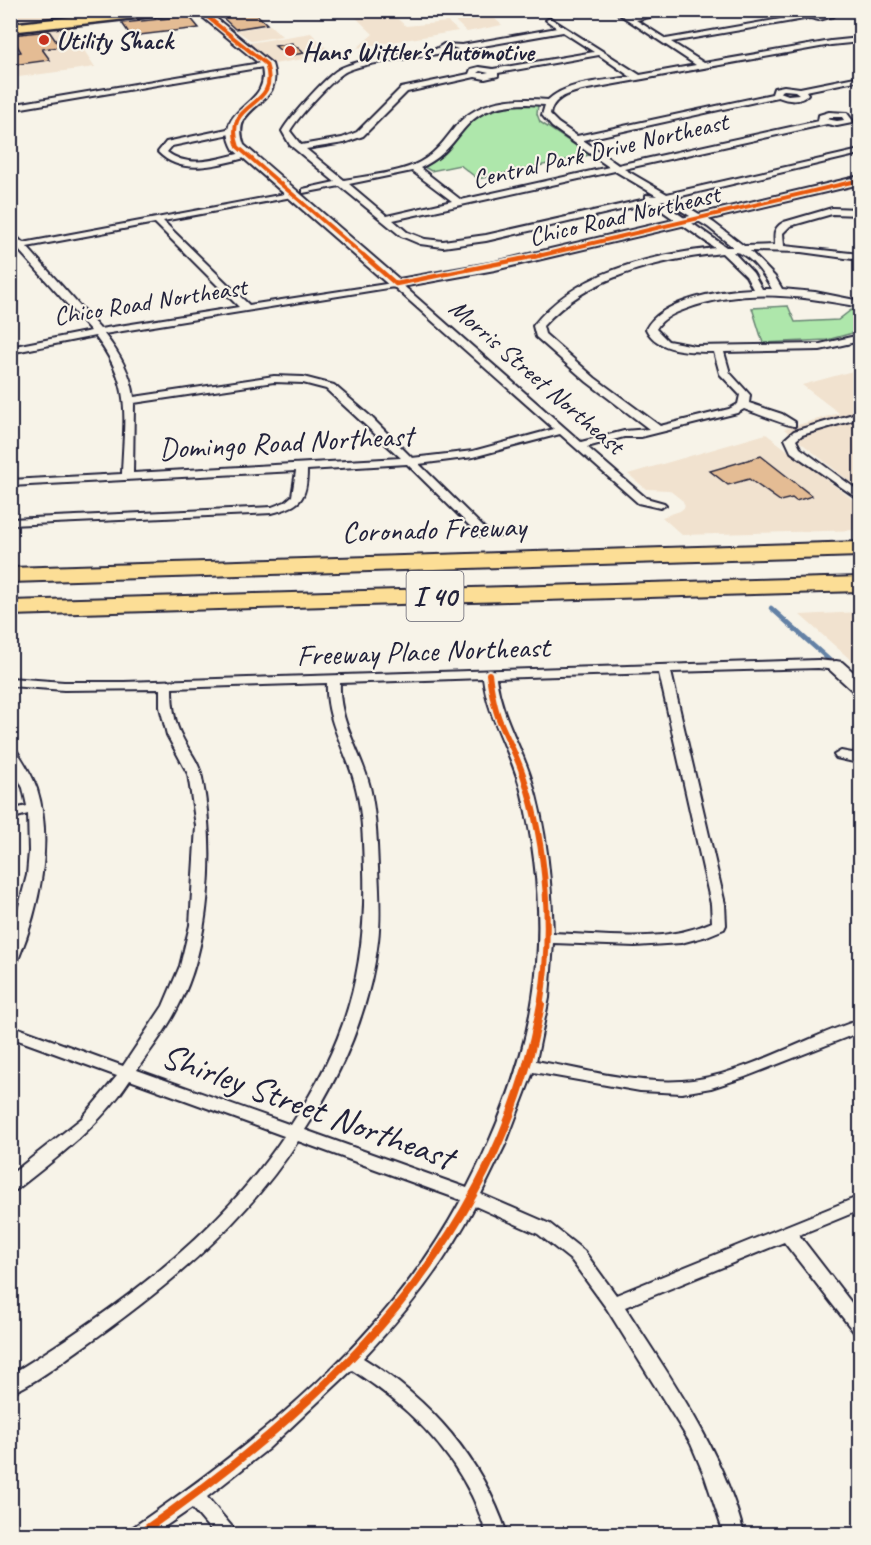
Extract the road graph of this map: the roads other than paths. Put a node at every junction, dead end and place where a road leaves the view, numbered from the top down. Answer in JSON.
{"nodes":[{"id":1,"x":121,"y":10,"type":"edge"},
{"id":2,"x":171,"y":10,"type":"edge"},
{"id":3,"x":199,"y":10,"type":"edge"},
{"id":4,"x":616,"y":10,"type":"edge"},
{"id":5,"x":678,"y":10,"type":"edge"},
{"id":6,"x":832,"y":13,"type":"edge"},
{"id":7,"x":629,"y":19,"type":"junction"},
{"id":8,"x":550,"y":20,"type":"dead end"},
{"id":9,"x":36,"y":25,"type":"junction"},
{"id":10,"x":10,"y":28,"type":"edge"},
{"id":11,"x":564,"y":29,"type":"junction"},
{"id":12,"x":861,"y":40,"type":"edge"},
{"id":13,"x":665,"y":41,"type":"junction"},
{"id":14,"x":600,"y":53,"type":"junction"},
{"id":15,"x":266,"y":64,"type":"junction"},
{"id":16,"x":703,"y":66,"type":"junction"},
{"id":17,"x":639,"y":78,"type":"junction"},
{"id":18,"x":861,"y":78,"type":"edge"},
{"id":19,"x":549,"y":103,"type":"junction"},
{"id":20,"x":10,"y":108,"type":"edge"},
{"id":21,"x":850,"y":116,"type":"dead end"},
{"id":22,"x":232,"y":131,"type":"junction"},
{"id":23,"x":576,"y":139,"type":"junction"},
{"id":24,"x":300,"y":148,"type":"junction"},
{"id":25,"x":861,"y":152,"type":"edge"},
{"id":26,"x":246,"y":155,"type":"junction"},
{"id":27,"x":618,"y":167,"type":"junction"},
{"id":28,"x":414,"y":168,"type":"junction"},
{"id":29,"x":861,"y":180,"type":"edge"},
{"id":30,"x":342,"y":183,"type":"junction"},
{"id":31,"x":639,"y":183,"type":"junction"},
{"id":32,"x":306,"y":191,"type":"dead end"},
{"id":33,"x":292,"y":194,"type":"junction"},
{"id":34,"x":665,"y":197,"type":"junction"},
{"id":35,"x":651,"y":200,"type":"junction"},
{"id":36,"x":460,"y":202,"type":"junction"},
{"id":37,"x":860,"y":212,"type":"edge"},
{"id":38,"x":698,"y":218,"type":"junction"},
{"id":39,"x":385,"y":219,"type":"junction"},
{"id":40,"x":157,"y":220,"type":"junction"},
{"id":41,"x":683,"y":222,"type":"junction"},
{"id":42,"x":10,"y":234,"type":"edge"},
{"id":43,"x":20,"y":246,"type":"junction"},
{"id":44,"x":780,"y":248,"type":"junction"},
{"id":45,"x":743,"y":249,"type":"junction"},
{"id":46,"x":725,"y":251,"type":"junction"},
{"id":47,"x":861,"y":257,"type":"edge"},
{"id":48,"x":396,"y":284,"type":"junction"},
{"id":49,"x":779,"y":292,"type":"junction"},
{"id":50,"x":760,"y":293,"type":"junction"},
{"id":51,"x":861,"y":303,"type":"edge"},
{"id":52,"x":247,"y":309,"type":"junction"},
{"id":53,"x":96,"y":332,"type":"junction"},
{"id":54,"x":861,"y":338,"type":"edge"},
{"id":55,"x":718,"y":349,"type":"junction"},
{"id":56,"x":10,"y":350,"type":"edge"},
{"id":57,"x":129,"y":401,"type":"junction"},
{"id":58,"x":743,"y":405,"type":"junction"},
{"id":59,"x":861,"y":415,"type":"edge"},
{"id":60,"x":791,"y":424,"type":"dead end"},
{"id":61,"x":561,"y":430,"type":"junction"},
{"id":62,"x":658,"y":430,"type":"junction"},
{"id":63,"x":583,"y":449,"type":"junction"},
{"id":64,"x":410,"y":461,"type":"junction"},
{"id":65,"x":301,"y":468,"type":"junction"},
{"id":66,"x":127,"y":477,"type":"junction"},
{"id":67,"x":10,"y":483,"type":"edge"},
{"id":68,"x":861,"y":497,"type":"edge"},
{"id":69,"x":660,"y":505,"type":"dead end"},
{"id":70,"x":10,"y":522,"type":"edge"},
{"id":71,"x":497,"y":534,"type":"dead end"},
{"id":72,"x":861,"y":549,"type":"edge"},
{"id":73,"x":10,"y":573,"type":"edge"},
{"id":74,"x":861,"y":584,"type":"edge"},
{"id":75,"x":10,"y":608,"type":"edge"},
{"id":76,"x":836,"y":666,"type":"joint"},
{"id":77,"x":664,"y":669,"type":"junction"},
{"id":78,"x":489,"y":674,"type":"junction"},
{"id":79,"x":334,"y":679,"type":"junction"},
{"id":80,"x":10,"y":682,"type":"edge"},
{"id":81,"x":166,"y":684,"type":"junction"},
{"id":82,"x":861,"y":687,"type":"edge"},
{"id":83,"x":10,"y":751,"type":"edge"},
{"id":84,"x":841,"y":755,"type":"dead end"},
{"id":85,"x":861,"y":755,"type":"edge"},
{"id":86,"x":35,"y":808,"type":"junction"},
{"id":87,"x":10,"y":815,"type":"edge"},
{"id":88,"x":546,"y":938,"type":"junction"},
{"id":89,"x":10,"y":960,"type":"edge"},
{"id":90,"x":861,"y":1026,"type":"edge"},
{"id":91,"x":10,"y":1031,"type":"edge"},
{"id":92,"x":527,"y":1065,"type":"junction"},
{"id":93,"x":127,"y":1074,"type":"junction"},
{"id":94,"x":294,"y":1134,"type":"junction"},
{"id":95,"x":10,"y":1185,"type":"edge"},
{"id":96,"x":472,"y":1197,"type":"junction"},
{"id":97,"x":861,"y":1203,"type":"edge"},
{"id":98,"x":787,"y":1233,"type":"junction"},
{"id":99,"x":613,"y":1304,"type":"junction"},
{"id":100,"x":861,"y":1327,"type":"edge"},
{"id":101,"x":352,"y":1361,"type":"junction"},
{"id":102,"x":10,"y":1385,"type":"edge"},
{"id":103,"x":195,"y":1497,"type":"junction"},
{"id":104,"x":139,"y":1534,"type":"edge"},
{"id":105,"x":226,"y":1534,"type":"edge"},
{"id":106,"x":497,"y":1534,"type":"edge"},
{"id":107,"x":734,"y":1534,"type":"edge"}],
"edges":[{"from":1,"to":9,"type":"main road"},
{"from":2,"to":9,"type":"main road"},
{"from":3,"to":15,"type":"street"},
{"from":4,"to":7,"type":"street"},
{"from":5,"to":7,"type":"street"},
{"from":6,"to":13,"type":"street"},
{"from":7,"to":13,"type":"street"},
{"from":8,"to":11,"type":"street"},
{"from":9,"to":10,"type":"main road"},
{"from":11,"to":14,"type":"street"},
{"from":11,"to":24,"type":"street"},
{"from":12,"to":16,"type":"street"},
{"from":13,"to":16,"type":"street"},
{"from":14,"to":17,"type":"street"},
{"from":14,"to":24,"type":"street"},
{"from":15,"to":20,"type":"street"},
{"from":15,"to":22,"type":"street"},
{"from":16,"to":17,"type":"street"},
{"from":17,"to":19,"type":"street"},
{"from":18,"to":23,"type":"street"},
{"from":19,"to":23,"type":"street"},
{"from":19,"to":28,"type":"street"},
{"from":21,"to":27,"type":"street","name":"Central Park Drive Northeast"},
{"from":22,"to":26,"type":"street","name":"Morris Street Northeast"},
{"from":22,"to":26,"type":"street"},
{"from":23,"to":27,"type":"street"},
{"from":24,"to":30,"type":"street"},
{"from":25,"to":34,"type":"street"},
{"from":26,"to":33,"type":"street","name":"Morris Street Northeast"},
{"from":27,"to":31,"type":"street"},
{"from":27,"to":36,"type":"street","name":"Central Park Drive Northeast"},
{"from":28,"to":30,"type":"street"},
{"from":28,"to":36,"type":"street"},
{"from":29,"to":38,"type":"street","name":"Chico Road Northeast"},
{"from":30,"to":32,"type":"street"},
{"from":30,"to":39,"type":"street"},
{"from":31,"to":34,"type":"street"},
{"from":31,"to":35,"type":"street"},
{"from":33,"to":40,"type":"street"},
{"from":33,"to":48,"type":"street","name":"Morris Street Northeast"},
{"from":34,"to":35,"type":"street"},
{"from":34,"to":38,"type":"street"},
{"from":35,"to":39,"type":"street"},
{"from":35,"to":41,"type":"street"},
{"from":36,"to":39,"type":"street","name":"Central Park Drive Northeast"},
{"from":37,"to":44,"type":"street"},
{"from":38,"to":41,"type":"street","name":"Chico Road Northeast"},
{"from":38,"to":45,"type":"street"},
{"from":40,"to":43,"type":"street"},
{"from":40,"to":52,"type":"street"},
{"from":41,"to":46,"type":"street"},
{"from":41,"to":48,"type":"street","name":"Chico Road Northeast"},
{"from":42,"to":43,"type":"street"},
{"from":43,"to":53,"type":"street"},
{"from":44,"to":45,"type":"street"},
{"from":44,"to":47,"type":"street"},
{"from":45,"to":46,"type":"street"},
{"from":45,"to":49,"type":"street"},
{"from":46,"to":50,"type":"street"},
{"from":46,"to":62,"type":"street"},
{"from":48,"to":52,"type":"street","name":"Chico Road Northeast"},
{"from":48,"to":61,"type":"street","name":"Morris Street Northeast"},
{"from":49,"to":50,"type":"street"},
{"from":49,"to":51,"type":"street"},
{"from":50,"to":55,"type":"street"},
{"from":52,"to":53,"type":"street","name":"Chico Road Northeast"},
{"from":53,"to":56,"type":"street","name":"Chico Road Northeast"},
{"from":53,"to":57,"type":"street"},
{"from":54,"to":55,"type":"street"},
{"from":55,"to":58,"type":"street"},
{"from":57,"to":64,"type":"street"},
{"from":57,"to":66,"type":"street"},
{"from":58,"to":60,"type":"street"},
{"from":58,"to":62,"type":"street"},
{"from":59,"to":68,"type":"street"},
{"from":61,"to":63,"type":"street","name":"Morris Street Northeast"},
{"from":61,"to":64,"type":"street","name":"Domingo Road Northeast"},
{"from":62,"to":63,"type":"street"},
{"from":63,"to":69,"type":"street","name":"Morris Street Northeast"},
{"from":64,"to":65,"type":"street","name":"Domingo Road Northeast"},
{"from":64,"to":71,"type":"street"},
{"from":65,"to":66,"type":"street","name":"Domingo Road Northeast"},
{"from":65,"to":70,"type":"street"},
{"from":66,"to":67,"type":"street","name":"Domingo Road Northeast"},
{"from":72,"to":73,"type":"highway","name":"Coronado Freeway","number":"I 40"},
{"from":74,"to":75,"type":"highway","number":"I 40"},
{"from":76,"to":77,"type":"street","name":"Freeway Place Northeast"},
{"from":76,"to":82,"type":"street"},
{"from":77,"to":78,"type":"street","name":"Freeway Place Northeast"},
{"from":77,"to":88,"type":"street"},
{"from":78,"to":79,"type":"street","name":"Freeway Place Northeast"},
{"from":78,"to":88,"type":"street"},
{"from":79,"to":81,"type":"street","name":"Freeway Place Northeast"},
{"from":79,"to":94,"type":"street"},
{"from":80,"to":81,"type":"street","name":"Freeway Place Northeast"},
{"from":81,"to":93,"type":"street"},
{"from":83,"to":86,"type":"street"},
{"from":84,"to":85,"type":"street"},
{"from":86,"to":87,"type":"street"},
{"from":86,"to":89,"type":"street"},
{"from":88,"to":92,"type":"street"},
{"from":90,"to":92,"type":"street"},
{"from":91,"to":93,"type":"street","name":"Shirley Street Northeast"},
{"from":92,"to":96,"type":"street"},
{"from":93,"to":94,"type":"street","name":"Shirley Street Northeast"},
{"from":93,"to":95,"type":"street"},
{"from":94,"to":96,"type":"street","name":"Shirley Street Northeast"},
{"from":94,"to":102,"type":"street"},
{"from":96,"to":99,"type":"street","name":"Shirley Street Northeast"},
{"from":96,"to":101,"type":"street"},
{"from":97,"to":98,"type":"street"},
{"from":98,"to":99,"type":"street"},
{"from":98,"to":100,"type":"street"},
{"from":99,"to":107,"type":"street","name":"Shirley Street Northeast"},
{"from":101,"to":103,"type":"street"},
{"from":101,"to":106,"type":"street"},
{"from":103,"to":104,"type":"street"},
{"from":103,"to":105,"type":"street"}]}
